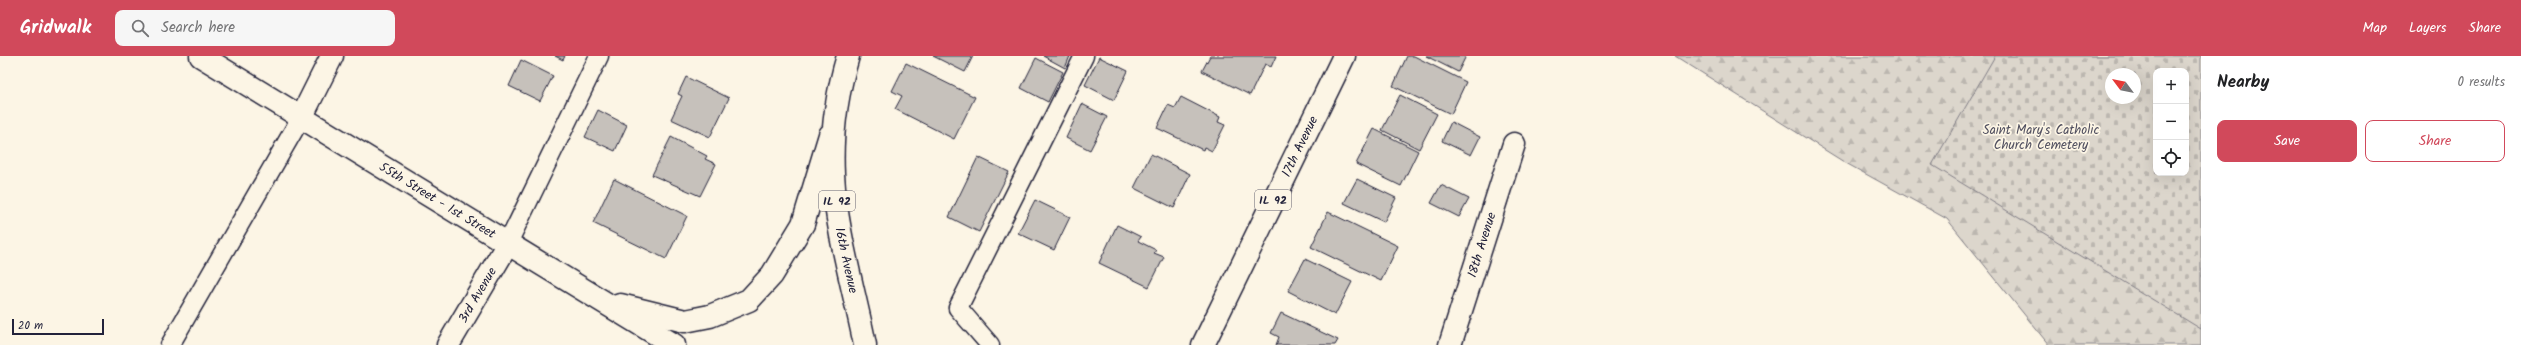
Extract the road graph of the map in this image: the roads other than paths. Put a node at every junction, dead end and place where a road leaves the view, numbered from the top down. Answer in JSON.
{"nodes":[{"id":1,"x":200,"y":56,"type":"edge"},
{"id":2,"x":332,"y":56,"type":"edge"},
{"id":3,"x":599,"y":56,"type":"edge"},
{"id":4,"x":848,"y":56,"type":"edge"},
{"id":5,"x":1084,"y":56,"type":"edge"},
{"id":6,"x":1344,"y":56,"type":"edge"},
{"id":7,"x":302,"y":116,"type":"junction"},
{"id":8,"x":836,"y":116,"type":"junction"},
{"id":9,"x":1514,"y":144,"type":"dead end"},
{"id":10,"x":506,"y":245,"type":"junction"},
{"id":11,"x":598,"y":299,"type":"junction"},
{"id":12,"x":170,"y":345,"type":"edge"},
{"id":13,"x":448,"y":345,"type":"edge"},
{"id":14,"x":674,"y":345,"type":"edge"},
{"id":15,"x":865,"y":345,"type":"edge"},
{"id":16,"x":990,"y":345,"type":"edge"},
{"id":17,"x":1203,"y":345,"type":"edge"},
{"id":18,"x":1450,"y":345,"type":"edge"}],
"edges":[{"from":1,"to":7,"type":"street","name":"55th Street - 1st Street"},
{"from":2,"to":7,"type":"street"},
{"from":3,"to":10,"type":"lane"},
{"from":4,"to":8,"type":"street","name":"16th Avenue","number":"IL 92"},
{"from":5,"to":16,"type":"lane"},
{"from":6,"to":17,"type":"street","name":"17th Avenue","number":"IL 92"},
{"from":7,"to":10,"type":"street","name":"55th Street - 1st Street"},
{"from":7,"to":12,"type":"lane"},
{"from":8,"to":11,"type":"street"},
{"from":8,"to":15,"type":"street","name":"16th Avenue","number":"IL 92"},
{"from":9,"to":18,"type":"street","name":"18th Avenue"},
{"from":10,"to":11,"type":"street","name":"55th Street - 1st Street"},
{"from":10,"to":13,"type":"street","name":"3rd Avenue"},
{"from":11,"to":14,"type":"street","name":"55th Street - 1st Street"}]}
